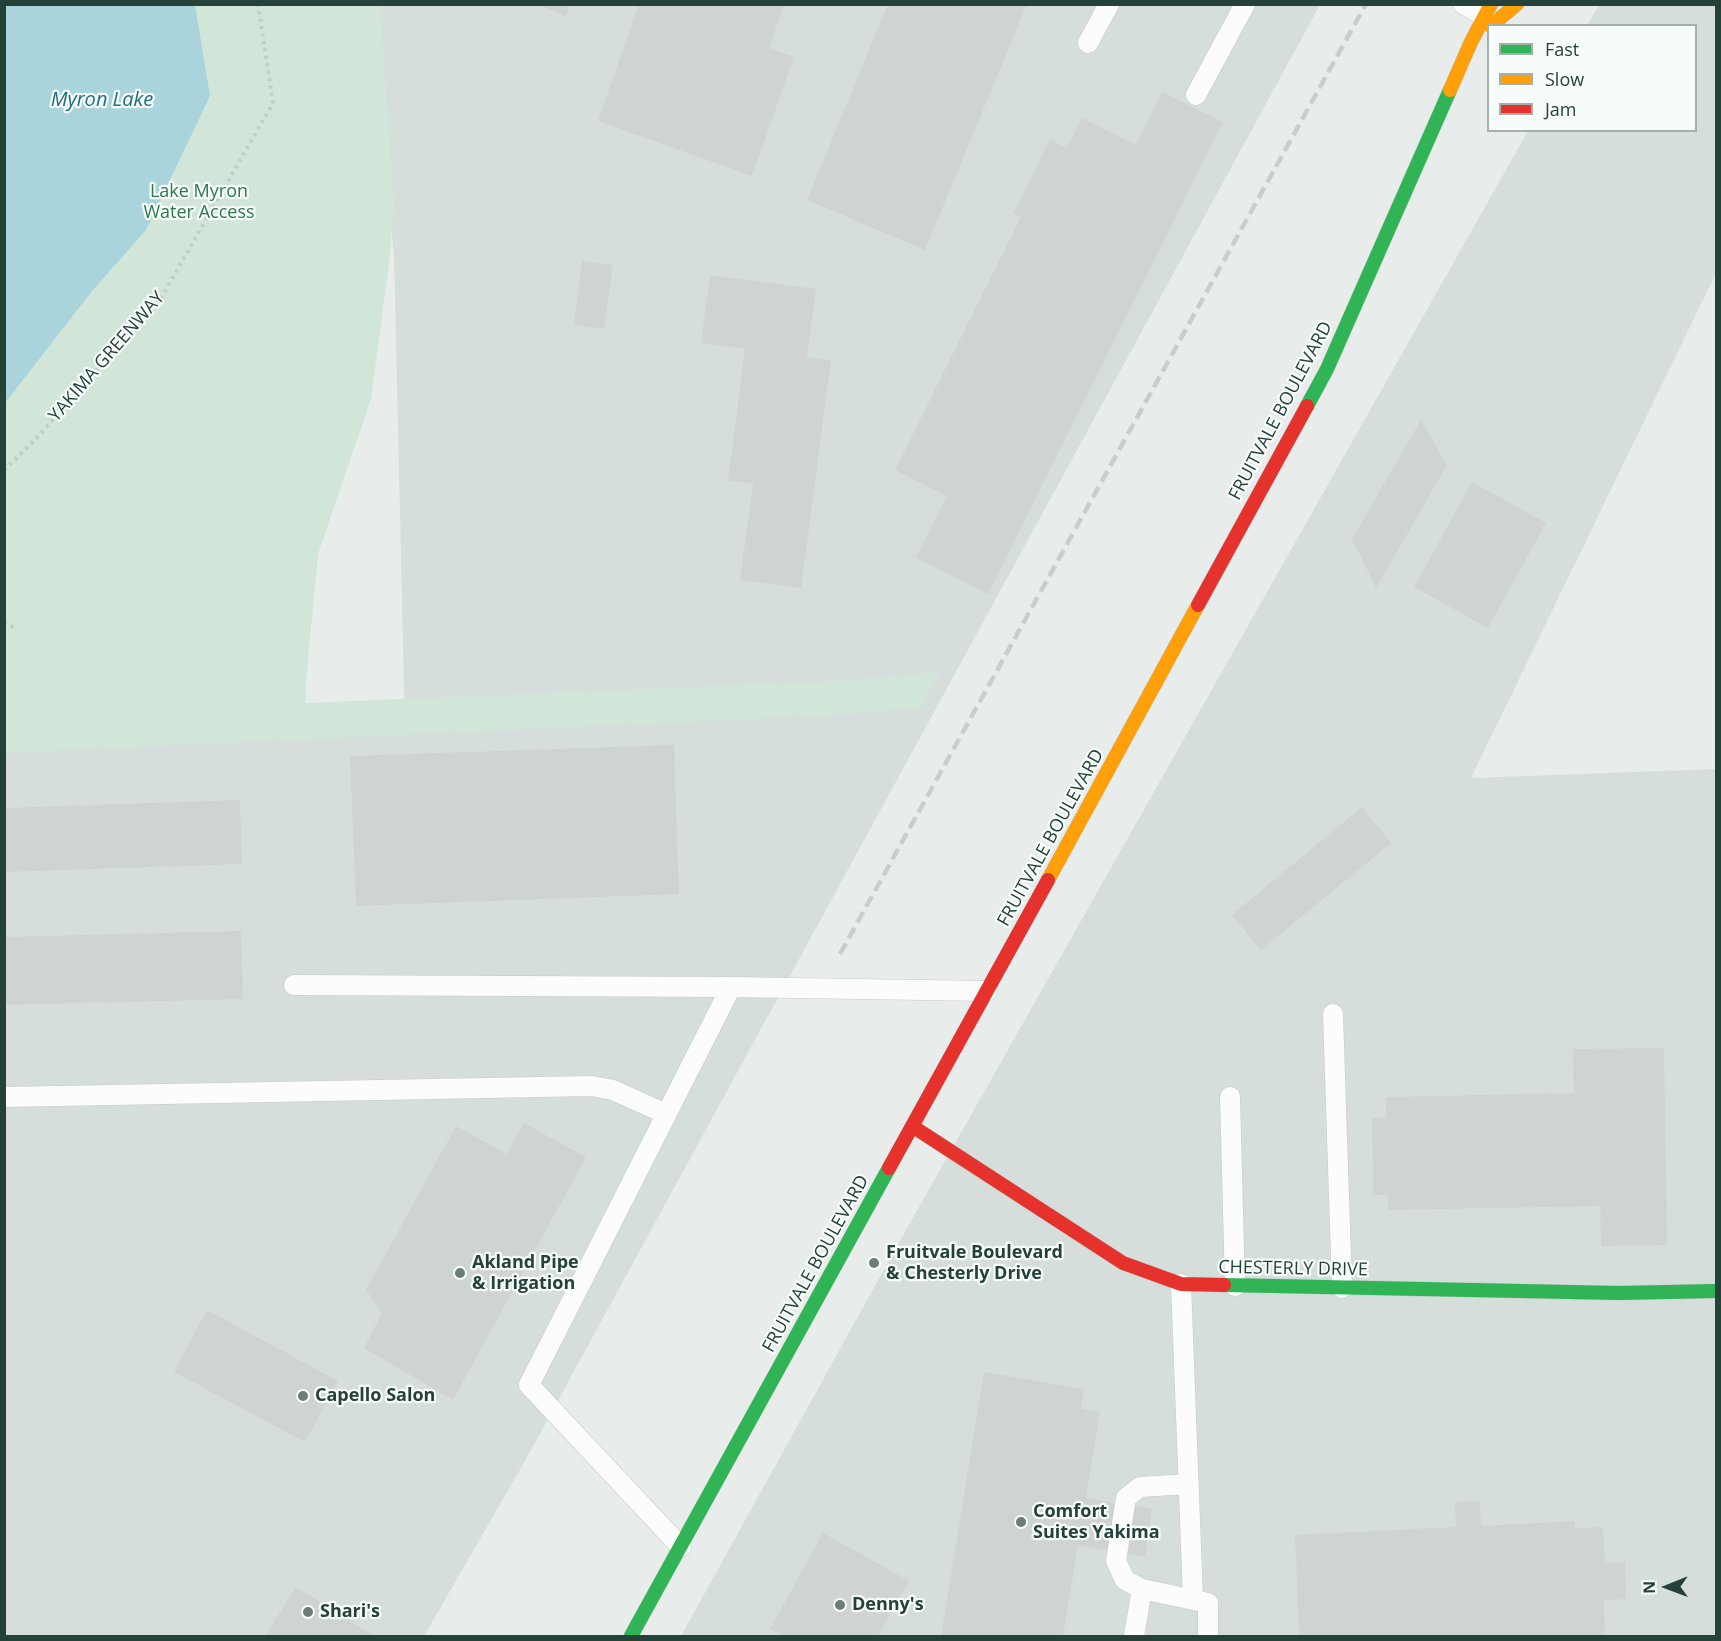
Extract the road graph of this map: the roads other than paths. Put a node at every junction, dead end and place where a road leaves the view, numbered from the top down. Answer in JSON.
{"nodes":[{"id":1,"x":1109,"y":4,"type":"edge"},
{"id":2,"x":1245,"y":4,"type":"edge"},
{"id":3,"x":1462,"y":4,"type":"edge"},
{"id":4,"x":1517,"y":4,"type":"edge"},
{"id":5,"x":1489,"y":19,"type":"edge"},
{"id":6,"x":1088,"y":43,"type":"dead end"},
{"id":7,"x":1196,"y":95,"type":"dead end"},
{"id":8,"x":294,"y":985,"type":"dead end"},
{"id":9,"x":731,"y":987,"type":"junction"},
{"id":10,"x":987,"y":991,"type":"junction"},
{"id":11,"x":1333,"y":1014,"type":"dead end"},
{"id":12,"x":4,"y":1097,"type":"edge"},
{"id":13,"x":1230,"y":1097,"type":"dead end"},
{"id":14,"x":666,"y":1114,"type":"junction"},
{"id":15,"x":912,"y":1126,"type":"junction"},
{"id":16,"x":1181,"y":1284,"type":"junction"},
{"id":17,"x":1235,"y":1286,"type":"junction"},
{"id":18,"x":1342,"y":1287,"type":"junction"},
{"id":19,"x":1716,"y":1291,"type":"edge"},
{"id":20,"x":1189,"y":1484,"type":"junction"},
{"id":21,"x":681,"y":1547,"type":"junction"},
{"id":22,"x":1142,"y":1589,"type":"junction"},
{"id":23,"x":1193,"y":1599,"type":"junction"},
{"id":24,"x":631,"y":1636,"type":"edge"},
{"id":25,"x":1134,"y":1636,"type":"edge"},
{"id":26,"x":1208,"y":1636,"type":"edge"}],
"edges":[{"from":1,"to":6,"type":"lane"},
{"from":2,"to":7,"type":"lane"},
{"from":3,"to":5,"type":"lane"},
{"from":4,"to":5,"type":"main road","name":"FRUITVALE BOULEVARD"},
{"from":5,"to":10,"type":"main road","name":"FRUITVALE BOULEVARD"},
{"from":8,"to":9,"type":"lane"},
{"from":9,"to":10,"type":"lane"},
{"from":9,"to":14,"type":"lane"},
{"from":10,"to":15,"type":"main road","name":"FRUITVALE BOULEVARD"},
{"from":11,"to":18,"type":"lane"},
{"from":12,"to":14,"type":"lane"},
{"from":13,"to":17,"type":"lane"},
{"from":14,"to":21,"type":"lane"},
{"from":15,"to":16,"type":"main road","name":"CHESTERLY DRIVE"},
{"from":15,"to":21,"type":"main road","name":"FRUITVALE BOULEVARD"},
{"from":16,"to":17,"type":"main road","name":"CHESTERLY DRIVE"},
{"from":16,"to":20,"type":"lane"},
{"from":17,"to":18,"type":"main road","name":"CHESTERLY DRIVE"},
{"from":18,"to":19,"type":"main road","name":"CHESTERLY DRIVE"},
{"from":20,"to":22,"type":"lane"},
{"from":20,"to":23,"type":"lane"},
{"from":21,"to":24,"type":"main road","name":"FRUITVALE BOULEVARD"},
{"from":22,"to":23,"type":"lane"},
{"from":22,"to":25,"type":"lane"},
{"from":23,"to":26,"type":"lane"}]}
